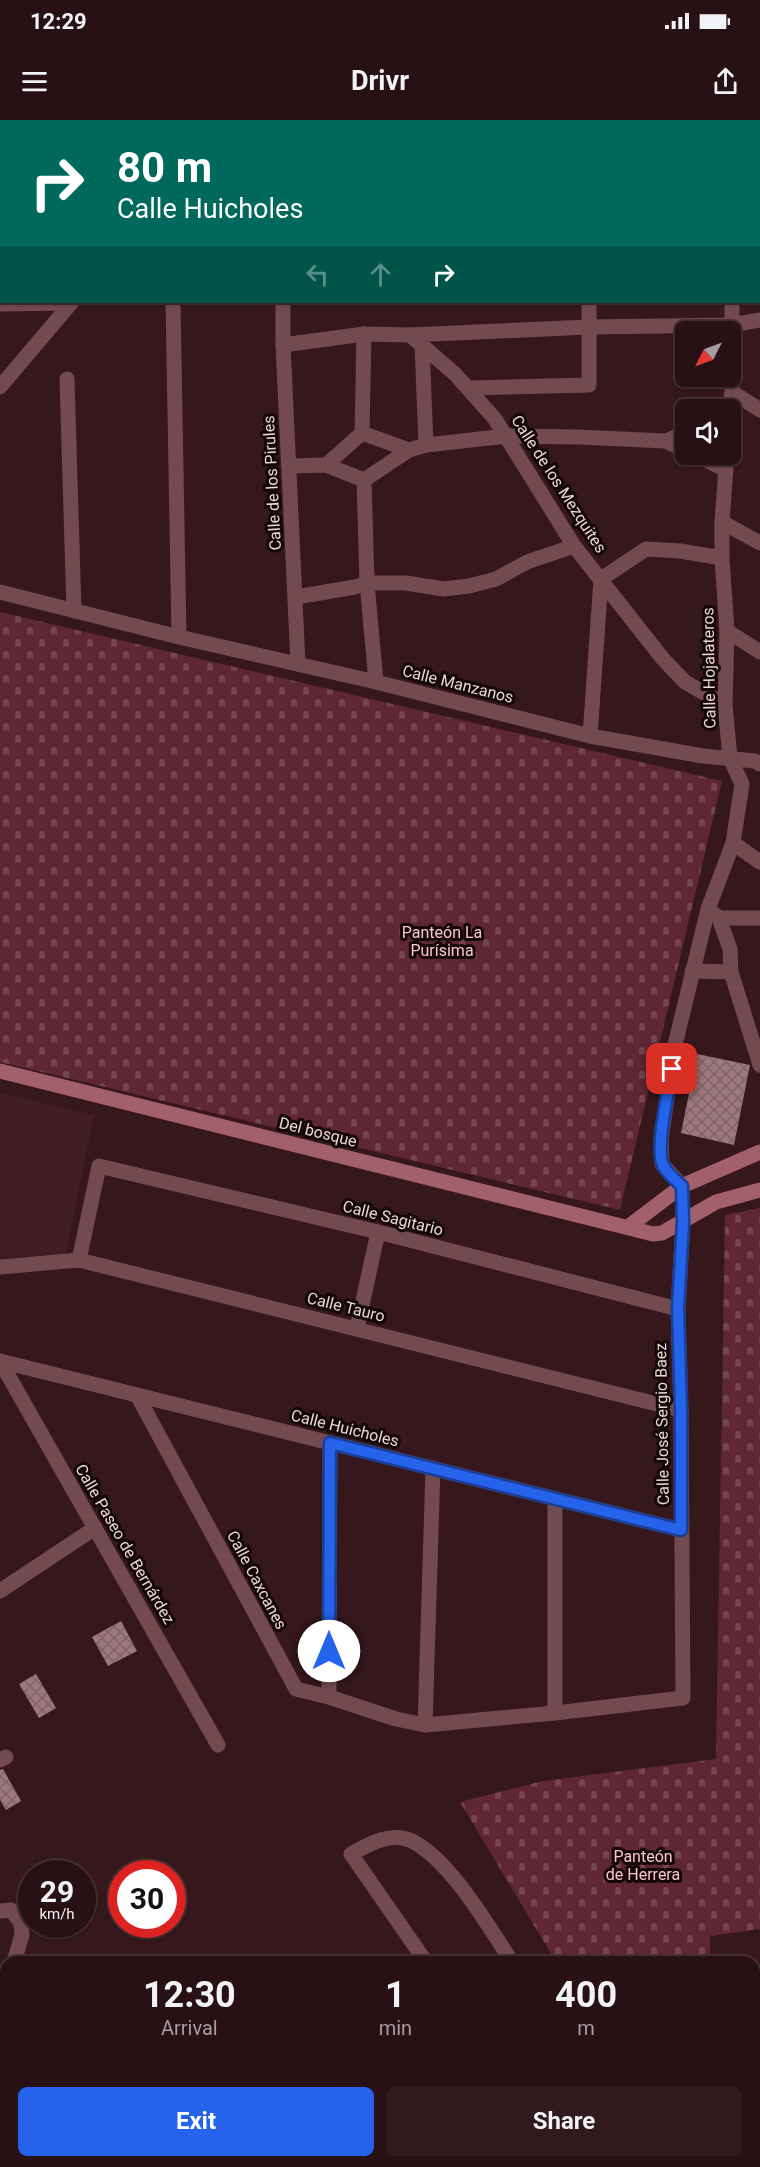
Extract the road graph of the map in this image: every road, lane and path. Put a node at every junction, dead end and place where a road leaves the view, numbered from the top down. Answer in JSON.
{"nodes":[{"id":1,"x":36,"y":303,"type":"edge"},
{"id":2,"x":70,"y":303,"type":"edge"},
{"id":3,"x":173,"y":303,"type":"edge"},
{"id":4,"x":283,"y":303,"type":"edge"},
{"id":5,"x":589,"y":303,"type":"edge"},
{"id":6,"x":732,"y":303,"type":"edge"},
{"id":7,"x":0,"y":304,"type":"edge"},
{"id":8,"x":732,"y":321,"type":"edge"},
{"id":9,"x":760,"y":321,"type":"edge"},
{"id":10,"x":741,"y":324,"type":"edge"},
{"id":11,"x":675,"y":326,"type":"edge"},
{"id":12,"x":589,"y":327,"type":"junction"},
{"id":13,"x":364,"y":334,"type":"junction"},
{"id":14,"x":410,"y":335,"type":"junction"},
{"id":15,"x":283,"y":345,"type":"junction"},
{"id":16,"x":422,"y":345,"type":"junction"},
{"id":17,"x":67,"y":379,"type":"dead end"},
{"id":18,"x":0,"y":387,"type":"edge"},
{"id":19,"x":732,"y":387,"type":"edge"},
{"id":20,"x":470,"y":388,"type":"junction"},
{"id":21,"x":732,"y":392,"type":"junction"},
{"id":22,"x":731,"y":399,"type":"edge"},
{"id":23,"x":760,"y":410,"type":"edge"},
{"id":24,"x":362,"y":433,"type":"junction"},
{"id":25,"x":507,"y":436,"type":"junction"},
{"id":26,"x":675,"y":437,"type":"edge"},
{"id":27,"x":666,"y":441,"type":"junction"},
{"id":28,"x":426,"y":445,"type":"junction"},
{"id":29,"x":675,"y":446,"type":"edge"},
{"id":30,"x":409,"y":450,"type":"junction"},
{"id":31,"x":326,"y":465,"type":"junction"},
{"id":32,"x":727,"y":465,"type":"edge"},
{"id":33,"x":289,"y":466,"type":"junction"},
{"id":34,"x":364,"y":480,"type":"junction"},
{"id":35,"x":722,"y":522,"type":"junction"},
{"id":36,"x":760,"y":543,"type":"edge"},
{"id":37,"x":574,"y":546,"type":"junction"},
{"id":38,"x":722,"y":558,"type":"junction"},
{"id":39,"x":601,"y":579,"type":"junction"},
{"id":40,"x":367,"y":583,"type":"junction"},
{"id":41,"x":0,"y":592,"type":"edge"},
{"id":42,"x":296,"y":597,"type":"junction"},
{"id":43,"x":74,"y":611,"type":"junction"},
{"id":44,"x":727,"y":631,"type":"junction"},
{"id":45,"x":179,"y":637,"type":"junction"},
{"id":46,"x":760,"y":652,"type":"edge"},
{"id":47,"x":298,"y":664,"type":"junction"},
{"id":48,"x":376,"y":682,"type":"junction"},
{"id":49,"x":725,"y":705,"type":"junction"},
{"id":50,"x":590,"y":736,"type":"junction"},
{"id":51,"x":730,"y":758,"type":"junction"},
{"id":52,"x":760,"y":764,"type":"edge"},
{"id":53,"x":733,"y":843,"type":"junction"},
{"id":54,"x":760,"y":862,"type":"edge"},
{"id":55,"x":714,"y":913,"type":"junction"},
{"id":56,"x":760,"y":918,"type":"edge"},
{"id":57,"x":693,"y":971,"type":"junction"},
{"id":58,"x":731,"y":972,"type":"junction"},
{"id":59,"x":760,"y":1065,"type":"edge"},
{"id":60,"x":0,"y":1071,"type":"edge"},
{"id":61,"x":760,"y":1152,"type":"edge"},
{"id":62,"x":682,"y":1186,"type":"junction"},
{"id":63,"x":760,"y":1190,"type":"edge"},
{"id":64,"x":683,"y":1222,"type":"junction"},
{"id":65,"x":628,"y":1227,"type":"junction"},
{"id":66,"x":378,"y":1232,"type":"junction"},
{"id":67,"x":79,"y":1260,"type":"junction"},
{"id":68,"x":0,"y":1267,"type":"edge"},
{"id":69,"x":678,"y":1309,"type":"junction"},
{"id":70,"x":357,"y":1328,"type":"junction"},
{"id":71,"x":0,"y":1361,"type":"edge"},
{"id":72,"x":136,"y":1395,"type":"junction"},
{"id":73,"x":681,"y":1410,"type":"junction"},
{"id":74,"x":330,"y":1443,"type":"junction"},
{"id":75,"x":433,"y":1468,"type":"junction"},
{"id":76,"x":555,"y":1498,"type":"junction"},
{"id":77,"x":95,"y":1528,"type":"junction"},
{"id":78,"x":681,"y":1530,"type":"junction"},
{"id":79,"x":0,"y":1590,"type":"edge"},
{"id":80,"x":329,"y":1697,"type":"junction"},
{"id":81,"x":683,"y":1698,"type":"joint"},
{"id":82,"x":555,"y":1713,"type":"junction"},
{"id":83,"x":425,"y":1725,"type":"junction"},
{"id":84,"x":218,"y":1745,"type":"dead end"},
{"id":85,"x":0,"y":1911,"type":"edge"},
{"id":86,"x":16,"y":1956,"type":"edge"},
{"id":87,"x":422,"y":1956,"type":"edge"},
{"id":88,"x":508,"y":1956,"type":"edge"}],
"edges":[{"from":1,"to":7,"type":"street"},
{"from":2,"to":18,"type":"street"},
{"from":3,"to":45,"type":"street"},
{"from":4,"to":15,"type":"street","name":"Calle de los Pirules"},
{"from":5,"to":12,"type":"street"},
{"from":6,"to":8,"type":"street"},
{"from":9,"to":10,"type":"street"},
{"from":11,"to":12,"type":"street"},
{"from":12,"to":14,"type":"street"},
{"from":12,"to":20,"type":"street"},
{"from":13,"to":14,"type":"street"},
{"from":13,"to":15,"type":"street"},
{"from":13,"to":24,"type":"street"},
{"from":14,"to":16,"type":"street","name":"Calle de los Mezquites"},
{"from":15,"to":33,"type":"street","name":"Calle de los Pirules"},
{"from":16,"to":20,"type":"street","name":"Calle de los Mezquites"},
{"from":16,"to":28,"type":"street"},
{"from":17,"to":43,"type":"street"},
{"from":19,"to":21,"type":"street"},
{"from":20,"to":25,"type":"street","name":"Calle de los Mezquites"},
{"from":21,"to":22,"type":"street"},
{"from":21,"to":23,"type":"street"},
{"from":24,"to":30,"type":"street"},
{"from":24,"to":31,"type":"street"},
{"from":25,"to":27,"type":"street"},
{"from":25,"to":28,"type":"street"},
{"from":25,"to":37,"type":"street","name":"Calle de los Mezquites"},
{"from":26,"to":27,"type":"street"},
{"from":27,"to":29,"type":"street"},
{"from":28,"to":30,"type":"street"},
{"from":30,"to":34,"type":"street"},
{"from":31,"to":33,"type":"street"},
{"from":31,"to":34,"type":"street"},
{"from":32,"to":35,"type":"street","name":"Calle Hojalateros"},
{"from":33,"to":42,"type":"street","name":"Calle de los Pirules"},
{"from":34,"to":40,"type":"street"},
{"from":35,"to":36,"type":"street"},
{"from":35,"to":38,"type":"street","name":"Calle Hojalateros"},
{"from":37,"to":39,"type":"street","name":"Calle de los Mezquites"},
{"from":37,"to":40,"type":"street"},
{"from":38,"to":39,"type":"street"},
{"from":38,"to":44,"type":"street","name":"Calle Hojalateros"},
{"from":39,"to":49,"type":"street","name":"Calle de los Mezquites"},
{"from":39,"to":50,"type":"street"},
{"from":40,"to":42,"type":"street"},
{"from":40,"to":48,"type":"street"},
{"from":41,"to":43,"type":"street","name":"Calle Manzanos"},
{"from":42,"to":47,"type":"street","name":"Calle de los Pirules"},
{"from":43,"to":45,"type":"street","name":"Calle Manzanos"},
{"from":44,"to":46,"type":"street"},
{"from":44,"to":49,"type":"street","name":"Calle Hojalateros"},
{"from":45,"to":47,"type":"street","name":"Calle Manzanos"},
{"from":47,"to":48,"type":"street","name":"Calle Manzanos"},
{"from":48,"to":50,"type":"street","name":"Calle Manzanos"},
{"from":49,"to":51,"type":"street","name":"Calle Hojalateros"},
{"from":50,"to":51,"type":"street","name":"Calle Manzanos"},
{"from":51,"to":52,"type":"street","name":"Calle Manzanos"},
{"from":51,"to":53,"type":"street","name":"Calle Hojalateros"},
{"from":53,"to":54,"type":"street"},
{"from":53,"to":55,"type":"street","name":"Calle Hojalateros"},
{"from":55,"to":56,"type":"street"},
{"from":55,"to":57,"type":"street","name":"Calle Hojalateros"},
{"from":55,"to":58,"type":"street"},
{"from":57,"to":58,"type":"street"},
{"from":57,"to":62,"type":"street","name":"Calle Hojalateros"},
{"from":58,"to":59,"type":"street"},
{"from":60,"to":65,"type":"main road","name":"Del bosque"},
{"from":61,"to":62,"type":"main road"},
{"from":62,"to":64,"type":"street"},
{"from":62,"to":65,"type":"main road"},
{"from":63,"to":64,"type":"main road","name":"Del bosque"},
{"from":64,"to":65,"type":"main road","name":"Del bosque"},
{"from":64,"to":69,"type":"street","name":"Calle José Sergio Baez"},
{"from":66,"to":67,"type":"street","name":"Calle Sagitario"},
{"from":66,"to":69,"type":"street","name":"Calle Sagitario"},
{"from":66,"to":70,"type":"street"},
{"from":67,"to":68,"type":"street","name":"Calle Tauro"},
{"from":67,"to":70,"type":"street","name":"Calle Tauro"},
{"from":69,"to":73,"type":"street","name":"Calle José Sergio Baez"},
{"from":70,"to":73,"type":"street","name":"Calle Tauro"},
{"from":71,"to":72,"type":"street","name":"Calle Huicholes"},
{"from":71,"to":77,"type":"street","name":"Calle Paseo de Bernárdez"},
{"from":72,"to":74,"type":"street","name":"Calle Huicholes"},
{"from":72,"to":80,"type":"street","name":"Calle Caxcanes"},
{"from":73,"to":78,"type":"street","name":"Calle José Sergio Baez"},
{"from":74,"to":75,"type":"street","name":"Calle Huicholes"},
{"from":74,"to":80,"type":"street"},
{"from":75,"to":76,"type":"street","name":"Calle Huicholes"},
{"from":75,"to":83,"type":"street"},
{"from":76,"to":78,"type":"street","name":"Calle Huicholes"},
{"from":76,"to":82,"type":"street"},
{"from":77,"to":79,"type":"street"},
{"from":77,"to":84,"type":"street","name":"Calle Paseo de Bernárdez"},
{"from":78,"to":81,"type":"street","name":"Calle José Sergio Baez"},
{"from":80,"to":83,"type":"street","name":"Calle Caxcanes"},
{"from":81,"to":82,"type":"street","name":"Calle Caxcanes"},
{"from":82,"to":83,"type":"street","name":"Calle Caxcanes"},
{"from":85,"to":86,"type":"street"},
{"from":87,"to":88,"type":"street"}]}
